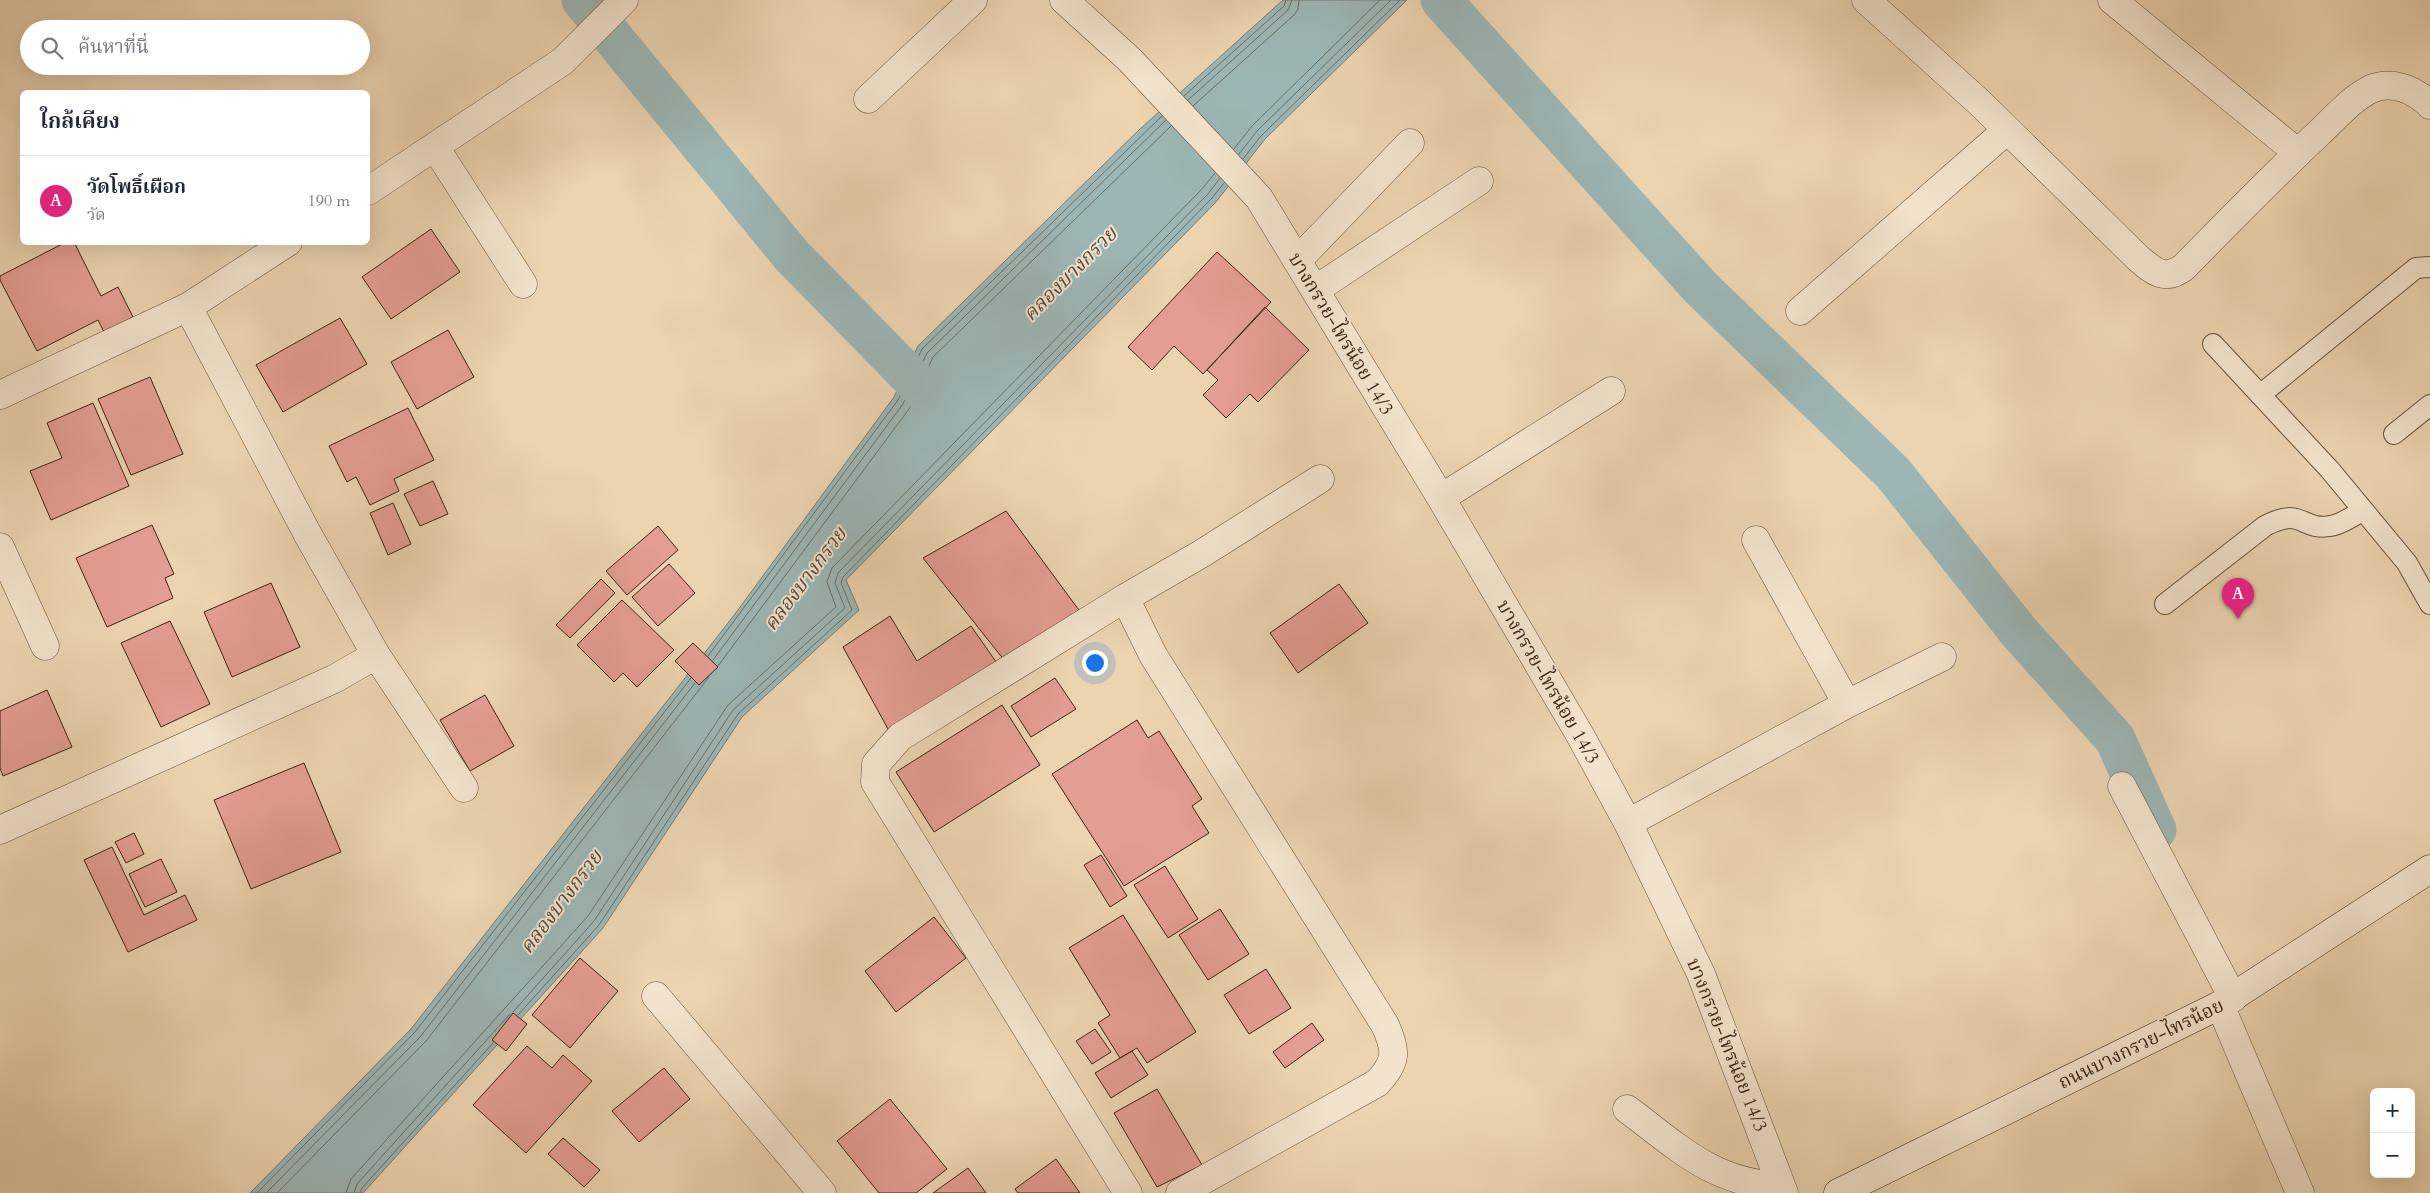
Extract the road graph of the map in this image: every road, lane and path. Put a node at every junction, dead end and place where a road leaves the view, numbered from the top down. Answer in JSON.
{"nodes":[{"id":1,"x":973,"y":0,"type":"edge"},
{"id":2,"x":1064,"y":0,"type":"edge"},
{"id":3,"x":1866,"y":0,"type":"edge"},
{"id":4,"x":2112,"y":0,"type":"edge"},
{"id":5,"x":619,"y":5,"type":"edge"},
{"id":6,"x":868,"y":99,"type":"dead end"},
{"id":7,"x":2430,"y":105,"type":"edge"},
{"id":8,"x":2007,"y":130,"type":"junction"},
{"id":9,"x":1410,"y":143,"type":"dead end"},
{"id":10,"x":435,"y":147,"type":"junction"},
{"id":11,"x":2298,"y":153,"type":"junction"},
{"id":12,"x":1479,"y":181,"type":"dead end"},
{"id":13,"x":370,"y":190,"type":"edge"},
{"id":14,"x":283,"y":245,"type":"edge"},
{"id":15,"x":1297,"y":261,"type":"junction"},
{"id":16,"x":2430,"y":267,"type":"edge"},
{"id":17,"x":523,"y":284,"type":"dead end"},
{"id":18,"x":1315,"y":290,"type":"junction"},
{"id":19,"x":188,"y":307,"type":"junction"},
{"id":20,"x":1800,"y":311,"type":"dead end"},
{"id":21,"x":2213,"y":344,"type":"dead end"},
{"id":22,"x":1611,"y":391,"type":"dead end"},
{"id":23,"x":0,"y":395,"type":"edge"},
{"id":24,"x":2260,"y":395,"type":"junction"},
{"id":25,"x":2430,"y":404,"type":"edge"},
{"id":26,"x":2394,"y":434,"type":"dead end"},
{"id":27,"x":1320,"y":479,"type":"dead end"},
{"id":28,"x":1441,"y":498,"type":"junction"},
{"id":29,"x":2363,"y":511,"type":"junction"},
{"id":30,"x":1756,"y":540,"type":"dead end"},
{"id":31,"x":0,"y":547,"type":"edge"},
{"id":32,"x":1125,"y":598,"type":"junction"},
{"id":33,"x":2165,"y":604,"type":"dead end"},
{"id":34,"x":2430,"y":604,"type":"edge"},
{"id":35,"x":46,"y":646,"type":"dead end"},
{"id":36,"x":376,"y":655,"type":"junction"},
{"id":37,"x":1942,"y":657,"type":"dead end"},
{"id":38,"x":1847,"y":704,"type":"junction"},
{"id":39,"x":2122,"y":786,"type":"dead end"},
{"id":40,"x":464,"y":788,"type":"dead end"},
{"id":41,"x":1628,"y":823,"type":"junction"},
{"id":42,"x":0,"y":830,"type":"edge"},
{"id":43,"x":2430,"y":869,"type":"edge"},
{"id":44,"x":656,"y":996,"type":"dead end"},
{"id":45,"x":2226,"y":1002,"type":"junction"},
{"id":46,"x":1627,"y":1109,"type":"dead end"},
{"id":47,"x":1783,"y":1190,"type":"edge"},
{"id":48,"x":822,"y":1193,"type":"edge"},
{"id":49,"x":1128,"y":1193,"type":"edge"},
{"id":50,"x":1180,"y":1193,"type":"edge"},
{"id":51,"x":1838,"y":1193,"type":"edge"},
{"id":52,"x":2300,"y":1193,"type":"edge"}],
"edges":[{"from":1,"to":6,"type":"street"},
{"from":2,"to":15,"type":"street","name":"บางกรวย-ไทรน้อย 14/3"},
{"from":3,"to":8,"type":"street"},
{"from":4,"to":11,"type":"street"},
{"from":5,"to":10,"type":"street"},
{"from":7,"to":11,"type":"street"},
{"from":8,"to":11,"type":"street"},
{"from":8,"to":20,"type":"street"},
{"from":9,"to":15,"type":"street"},
{"from":10,"to":13,"type":"street"},
{"from":10,"to":17,"type":"street"},
{"from":12,"to":18,"type":"street"},
{"from":14,"to":19,"type":"street"},
{"from":15,"to":18,"type":"street","name":"บางกรวย-ไทรน้อย 14/3"},
{"from":16,"to":24,"type":"lane"},
{"from":18,"to":28,"type":"street","name":"บางกรวย-ไทรน้อย 14/3"},
{"from":19,"to":23,"type":"street"},
{"from":19,"to":36,"type":"street"},
{"from":21,"to":24,"type":"lane"},
{"from":22,"to":28,"type":"street"},
{"from":24,"to":29,"type":"lane"},
{"from":25,"to":26,"type":"lane"},
{"from":27,"to":32,"type":"street"},
{"from":28,"to":41,"type":"street","name":"บางกรวย-ไทรน้อย 14/3"},
{"from":29,"to":33,"type":"lane"},
{"from":29,"to":34,"type":"lane"},
{"from":30,"to":38,"type":"street"},
{"from":31,"to":35,"type":"street"},
{"from":32,"to":49,"type":"street"},
{"from":32,"to":50,"type":"street"},
{"from":36,"to":40,"type":"street"},
{"from":36,"to":42,"type":"street"},
{"from":37,"to":38,"type":"street"},
{"from":38,"to":41,"type":"street"},
{"from":39,"to":45,"type":"street"},
{"from":41,"to":47,"type":"street","name":"บางกรวย-ไทรน้อย 14/3"},
{"from":43,"to":45,"type":"street","name":"ถนนบางกรวย-ไทรน้อย"},
{"from":44,"to":48,"type":"street"},
{"from":45,"to":51,"type":"street","name":"ถนนบางกรวย-ไทรน้อย"},
{"from":45,"to":52,"type":"street"},
{"from":46,"to":47,"type":"street"}]}
